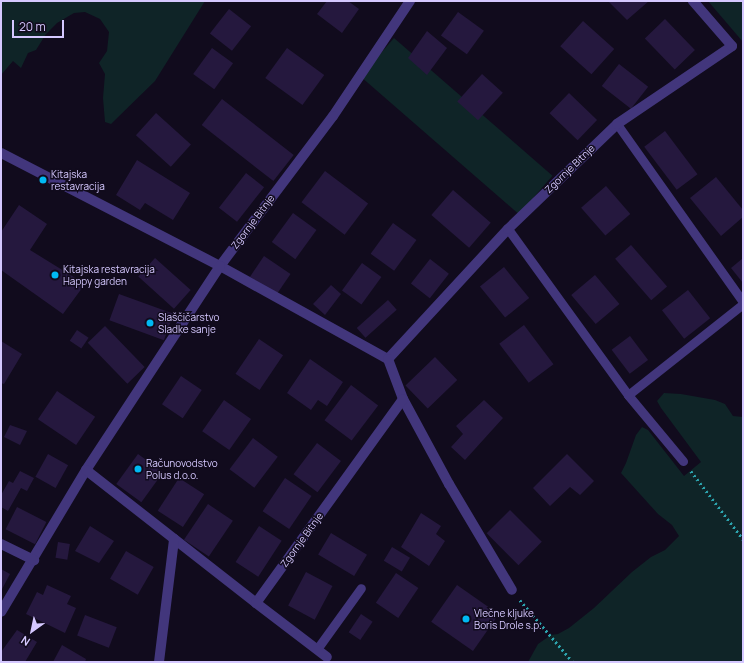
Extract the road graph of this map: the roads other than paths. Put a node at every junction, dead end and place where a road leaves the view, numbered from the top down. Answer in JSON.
{"nodes":[{"id":1,"x":410,"y":1,"type":"edge"},
{"id":2,"x":693,"y":1,"type":"edge"},
{"id":3,"x":617,"y":124,"type":"junction"},
{"id":4,"x":1,"y":153,"type":"edge"},
{"id":5,"x":508,"y":229,"type":"junction"},
{"id":6,"x":220,"y":266,"type":"junction"},
{"id":7,"x":743,"y":303,"type":"edge"},
{"id":8,"x":388,"y":359,"type":"junction"},
{"id":9,"x":628,"y":395,"type":"junction"},
{"id":10,"x":403,"y":399,"type":"junction"},
{"id":11,"x":683,"y":461,"type":"road end"},
{"id":12,"x":86,"y":470,"type":"junction"},
{"id":13,"x":174,"y":539,"type":"junction"},
{"id":14,"x":1,"y":544,"type":"edge"},
{"id":15,"x":34,"y":560,"type":"junction"},
{"id":16,"x":361,"y":588,"type":"dead end"},
{"id":17,"x":512,"y":590,"type":"road end"},
{"id":18,"x":256,"y":603,"type":"junction"},
{"id":19,"x":1,"y":612,"type":"edge"},
{"id":20,"x":317,"y":649,"type":"junction"},
{"id":21,"x":327,"y":656,"type":"dead end"},
{"id":22,"x":159,"y":662,"type":"edge"}],
"edges":[{"from":1,"to":6,"type":"street","name":"Zgornje Bitnje"},
{"from":2,"to":3,"type":"street","name":"Zgornje Bitnje"},
{"from":3,"to":5,"type":"street","name":"Zgornje Bitnje"},
{"from":3,"to":7,"type":"lane"},
{"from":4,"to":6,"type":"street"},
{"from":5,"to":8,"type":"street","name":"Zgornje Bitnje"},
{"from":5,"to":9,"type":"lane"},
{"from":6,"to":8,"type":"street"},
{"from":6,"to":12,"type":"street","name":"Zgornje Bitnje"},
{"from":7,"to":9,"type":"lane"},
{"from":8,"to":10,"type":"street"},
{"from":9,"to":11,"type":"lane"},
{"from":10,"to":17,"type":"street"},
{"from":10,"to":18,"type":"street","name":"Zgornje Bitnje"},
{"from":12,"to":13,"type":"street"},
{"from":12,"to":15,"type":"street","name":"Zgornje Bitnje"},
{"from":13,"to":18,"type":"street"},
{"from":13,"to":22,"type":"street"},
{"from":14,"to":15,"type":"street"},
{"from":15,"to":19,"type":"street","name":"Zgornje Bitnje"},
{"from":16,"to":20,"type":"lane"},
{"from":18,"to":20,"type":"street"},
{"from":20,"to":21,"type":"street"}]}
